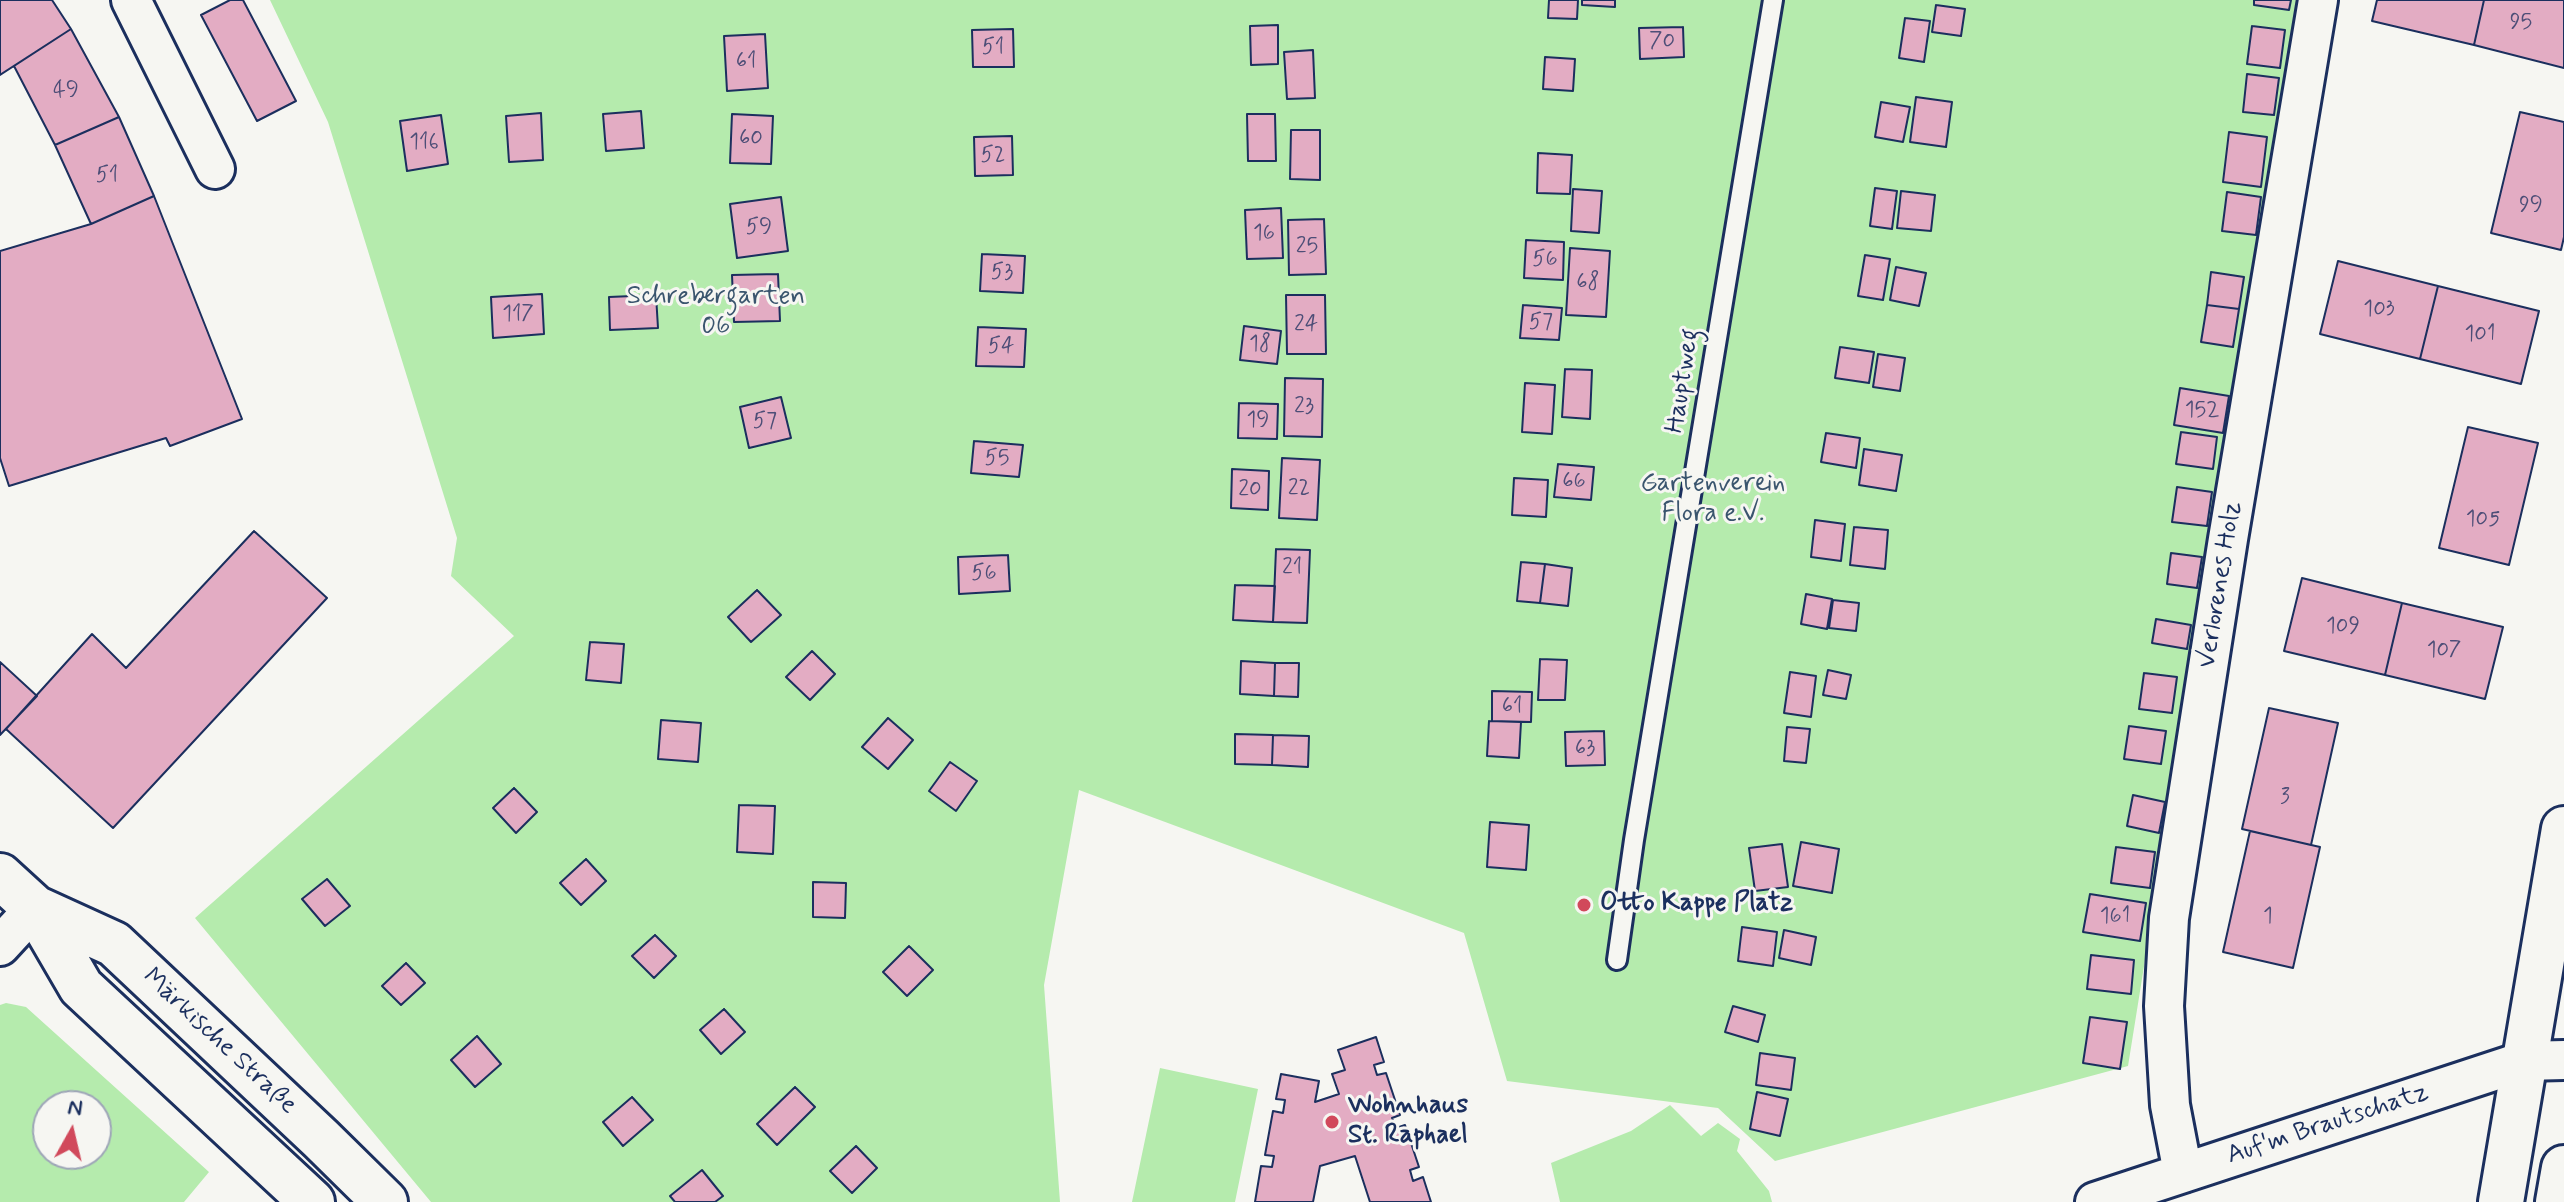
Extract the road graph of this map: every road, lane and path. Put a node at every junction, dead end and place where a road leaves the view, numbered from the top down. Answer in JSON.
{"nodes":[{"id":1,"x":131,"y":0,"type":"edge"},
{"id":2,"x":1773,"y":0,"type":"edge"},
{"id":3,"x":2318,"y":0,"type":"edge"},
{"id":4,"x":215,"y":169,"type":"dead end"},
{"id":5,"x":2564,"y":829,"type":"edge"},
{"id":6,"x":0,"y":876,"type":"edge"},
{"id":7,"x":35,"y":908,"type":"junction"},
{"id":8,"x":0,"y":946,"type":"edge"},
{"id":9,"x":1617,"y":960,"type":"dead end"},
{"id":10,"x":2544,"y":1061,"type":"edge"},
{"id":11,"x":2564,"y":1168,"type":"edge"},
{"id":12,"x":2183,"y":1173,"type":"junction"},
{"id":13,"x":312,"y":1202,"type":"edge"},
{"id":14,"x":385,"y":1202,"type":"edge"},
{"id":15,"x":2095,"y":1202,"type":"edge"},
{"id":16,"x":2501,"y":1202,"type":"edge"},
{"id":17,"x":2558,"y":1202,"type":"edge"}],
"edges":[{"from":1,"to":4,"type":"street"},
{"from":2,"to":9,"type":"lane","name":"Hauptweg"},
{"from":3,"to":12,"type":"street","name":"Verlorenes Holz"},
{"from":5,"to":10,"type":"main road"},
{"from":6,"to":7,"type":"main road","name":"Märkische Straße"},
{"from":7,"to":8,"type":"street"},
{"from":7,"to":13,"type":"main road","name":"Märkische Straße"},
{"from":7,"to":14,"type":"main road","name":"Märkische Straße"},
{"from":10,"to":12,"type":"street","name":"Auf'm Brautschatz"},
{"from":10,"to":16,"type":"main road"},
{"from":11,"to":17,"type":"main road"},
{"from":12,"to":15,"type":"street","name":"Auf'm Brautschatz"}]}
